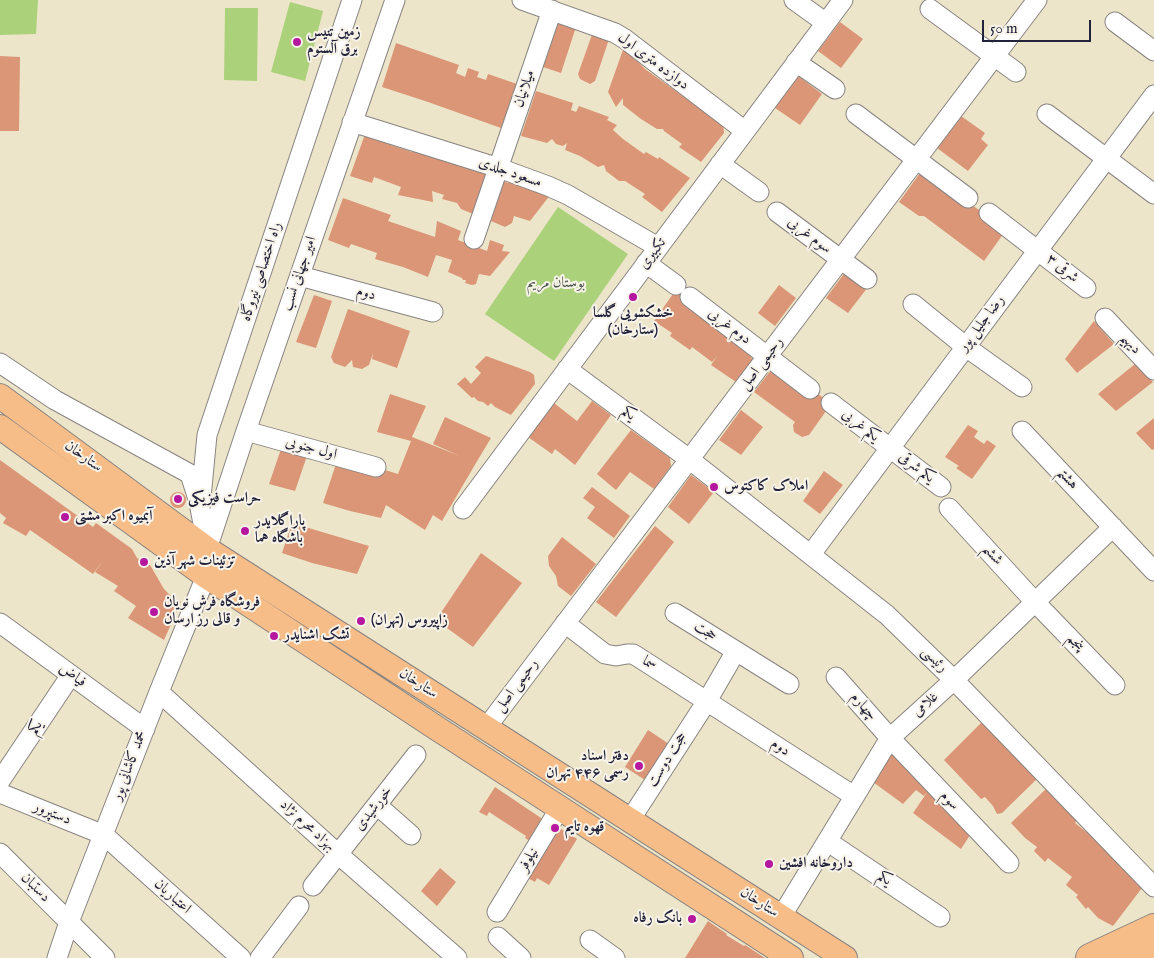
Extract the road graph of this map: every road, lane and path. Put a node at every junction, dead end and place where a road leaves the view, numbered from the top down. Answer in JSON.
{"nodes":[{"id":1,"x":352,"y":0,"type":"edge"},
{"id":2,"x":395,"y":0,"type":"edge"},
{"id":3,"x":522,"y":0,"type":"edge"},
{"id":4,"x":794,"y":0,"type":"edge"},
{"id":5,"x":843,"y":0,"type":"edge"},
{"id":6,"x":1038,"y":0,"type":"edge"},
{"id":7,"x":930,"y":9,"type":"dead end"},
{"id":8,"x":552,"y":10,"type":"junction"},
{"id":9,"x":1115,"y":22,"type":"dead end"},
{"id":10,"x":826,"y":23,"type":"junction"},
{"id":11,"x":1154,"y":50,"type":"edge"},
{"id":12,"x":994,"y":57,"type":"junction"},
{"id":13,"x":796,"y":62,"type":"junction"},
{"id":14,"x":1016,"y":72,"type":"dead end"},
{"id":15,"x":835,"y":89,"type":"dead end"},
{"id":16,"x":1154,"y":95,"type":"edge"},
{"id":17,"x":856,"y":114,"type":"dead end"},
{"id":18,"x":1047,"y":114,"type":"dead end"},
{"id":19,"x":352,"y":122,"type":"junction"},
{"id":20,"x":745,"y":131,"type":"junction"},
{"id":21,"x":1107,"y":158,"type":"junction"},
{"id":22,"x":916,"y":160,"type":"junction"},
{"id":23,"x":720,"y":164,"type":"junction"},
{"id":24,"x":499,"y":168,"type":"junction"},
{"id":25,"x":759,"y":192,"type":"dead end"},
{"id":26,"x":1154,"y":194,"type":"edge"},
{"id":27,"x":968,"y":198,"type":"dead end"},
{"id":28,"x":777,"y":212,"type":"dead end"},
{"id":29,"x":989,"y":213,"type":"dead end"},
{"id":30,"x":474,"y":239,"type":"dead end"},
{"id":31,"x":658,"y":247,"type":"junction"},
{"id":32,"x":1038,"y":250,"type":"junction"},
{"id":33,"x":840,"y":260,"type":"junction"},
{"id":34,"x":646,"y":263,"type":"junction"},
{"id":35,"x":300,"y":276,"type":"junction"},
{"id":36,"x":867,"y":279,"type":"dead end"},
{"id":37,"x":1086,"y":288,"type":"dead end"},
{"id":38,"x":913,"y":304,"type":"dead end"},
{"id":39,"x":433,"y":312,"type":"dead end"},
{"id":40,"x":1106,"y":318,"type":"dead end"},
{"id":41,"x":966,"y":347,"type":"junction"},
{"id":42,"x":768,"y":356,"type":"junction"},
{"id":43,"x":0,"y":363,"type":"edge"},
{"id":44,"x":567,"y":369,"type":"junction"},
{"id":45,"x":1154,"y":370,"type":"edge"},
{"id":46,"x":1022,"y":387,"type":"dead end"},
{"id":47,"x":810,"y":389,"type":"dead end"},
{"id":48,"x":0,"y":396,"type":"edge"},
{"id":49,"x":831,"y":403,"type":"dead end"},
{"id":50,"x":0,"y":427,"type":"edge"},
{"id":51,"x":246,"y":431,"type":"junction"},
{"id":52,"x":1022,"y":431,"type":"dead end"},
{"id":53,"x":890,"y":448,"type":"junction"},
{"id":54,"x":689,"y":459,"type":"junction"},
{"id":55,"x":376,"y":467,"type":"dead end"},
{"id":56,"x":942,"y":488,"type":"dead end"},
{"id":57,"x":200,"y":508,"type":"junction"},
{"id":58,"x":949,"y":508,"type":"dead end"},
{"id":59,"x":463,"y":509,"type":"dead end"},
{"id":60,"x":1113,"y":527,"type":"junction"},
{"id":61,"x":207,"y":549,"type":"junction"},
{"id":62,"x":811,"y":554,"type":"junction"},
{"id":63,"x":1154,"y":571,"type":"edge"},
{"id":64,"x":206,"y":576,"type":"junction"},
{"id":65,"x":1035,"y":602,"type":"junction"},
{"id":66,"x":675,"y":613,"type":"dead end"},
{"id":67,"x":0,"y":623,"type":"edge"},
{"id":68,"x":565,"y":623,"type":"junction"},
{"id":69,"x":736,"y":651,"type":"junction"},
{"id":70,"x":71,"y":675,"type":"junction"},
{"id":71,"x":836,"y":677,"type":"dead end"},
{"id":72,"x":954,"y":680,"type":"junction"},
{"id":73,"x":789,"y":684,"type":"dead end"},
{"id":74,"x":1115,"y":685,"type":"dead end"},
{"id":75,"x":159,"y":692,"type":"junction"},
{"id":76,"x":706,"y":701,"type":"junction"},
{"id":77,"x":145,"y":728,"type":"junction"},
{"id":78,"x":486,"y":728,"type":"junction"},
{"id":79,"x":890,"y":738,"type":"junction"},
{"id":80,"x":416,"y":755,"type":"dead end"},
{"id":81,"x":0,"y":780,"type":"edge"},
{"id":82,"x":0,"y":793,"type":"edge"},
{"id":83,"x":854,"y":796,"type":"junction"},
{"id":84,"x":377,"y":805,"type":"junction"},
{"id":85,"x":560,"y":808,"type":"junction"},
{"id":86,"x":630,"y":820,"type":"junction"},
{"id":87,"x":104,"y":835,"type":"junction"},
{"id":88,"x":412,"y":835,"type":"dead end"},
{"id":89,"x":827,"y":841,"type":"junction"},
{"id":90,"x":0,"y":853,"type":"edge"},
{"id":91,"x":338,"y":854,"type":"junction"},
{"id":92,"x":1009,"y":863,"type":"dead end"},
{"id":93,"x":313,"y":886,"type":"dead end"},
{"id":94,"x":1154,"y":887,"type":"edge"},
{"id":95,"x":298,"y":906,"type":"dead end"},
{"id":96,"x":498,"y":912,"type":"dead end"},
{"id":97,"x":781,"y":917,"type":"junction"},
{"id":98,"x":940,"y":917,"type":"dead end"},
{"id":99,"x":70,"y":922,"type":"junction"},
{"id":100,"x":1153,"y":933,"type":"edge"},
{"id":101,"x":498,"y":937,"type":"dead end"},
{"id":102,"x":590,"y":940,"type":"dead end"},
{"id":103,"x":57,"y":958,"type":"edge"},
{"id":104,"x":105,"y":958,"type":"edge"},
{"id":105,"x":241,"y":958,"type":"edge"},
{"id":106,"x":260,"y":958,"type":"edge"},
{"id":107,"x":456,"y":958,"type":"edge"},
{"id":108,"x":521,"y":958,"type":"edge"},
{"id":109,"x":615,"y":958,"type":"edge"},
{"id":110,"x":792,"y":958,"type":"edge"},
{"id":111,"x":845,"y":958,"type":"edge"},
{"id":112,"x":1090,"y":958,"type":"edge"},
{"id":113,"x":1136,"y":958,"type":"edge"}],
"edges":[{"from":1,"to":57,"type":"street","name":"راه اختصاصی نیروگاه"},
{"from":2,"to":19,"type":"street","name":"امیر جهانی نسب"},
{"from":3,"to":8,"type":"street","name":"دوازده متری اول"},
{"from":4,"to":10,"type":"street"},
{"from":5,"to":10,"type":"street","name":"تکبیری"},
{"from":6,"to":12,"type":"street","name":"رحیمی اصل"},
{"from":7,"to":12,"type":"street"},
{"from":8,"to":20,"type":"street","name":"دوازده متری اول"},
{"from":8,"to":24,"type":"street","name":"میلانیان"},
{"from":9,"to":11,"type":"street"},
{"from":10,"to":13,"type":"street","name":"تکبیری"},
{"from":12,"to":14,"type":"street"},
{"from":12,"to":22,"type":"street","name":"رحیمی اصل"},
{"from":13,"to":15,"type":"street"},
{"from":13,"to":20,"type":"street","name":"تکبیری"},
{"from":16,"to":21,"type":"street","name":"رضا جلیل پور"},
{"from":17,"to":22,"type":"street"},
{"from":18,"to":21,"type":"street"},
{"from":19,"to":24,"type":"street","name":"مسعود جلدی"},
{"from":19,"to":35,"type":"street","name":"امیر جهانی نسب"},
{"from":20,"to":23,"type":"street","name":"تکبیری"},
{"from":21,"to":26,"type":"street"},
{"from":21,"to":32,"type":"street","name":"رضا جلیل پور"},
{"from":22,"to":27,"type":"street"},
{"from":22,"to":33,"type":"street","name":"رحیمی اصل"},
{"from":23,"to":25,"type":"street"},
{"from":23,"to":31,"type":"street","name":"تکبیری"},
{"from":24,"to":30,"type":"street","name":"میلانیان"},
{"from":24,"to":31,"type":"street","name":"مسعود جلدی"},
{"from":28,"to":33,"type":"street","name":"سوم غربی"},
{"from":29,"to":32,"type":"street"},
{"from":31,"to":34,"type":"street","name":"تکبیری"},
{"from":32,"to":37,"type":"street","name":"۳ شرقی"},
{"from":32,"to":41,"type":"street","name":"رضا جلیل پور"},
{"from":33,"to":36,"type":"street","name":"سوم غربی"},
{"from":33,"to":42,"type":"street","name":"رحیمی اصل"},
{"from":34,"to":42,"type":"street","name":"دوم غربی"},
{"from":34,"to":44,"type":"street","name":"تکبیری"},
{"from":35,"to":39,"type":"street","name":"دوم"},
{"from":35,"to":51,"type":"street","name":"امیر جهانی نسب"},
{"from":38,"to":41,"type":"street"},
{"from":40,"to":45,"type":"street","name":"دیهیم"},
{"from":41,"to":46,"type":"street"},
{"from":41,"to":53,"type":"street","name":"رضا جلیل پور"},
{"from":42,"to":47,"type":"street","name":"دوم غربی"},
{"from":42,"to":54,"type":"street","name":"رحیمی اصل"},
{"from":43,"to":57,"type":"street"},
{"from":44,"to":54,"type":"street","name":"یکم"},
{"from":44,"to":59,"type":"street","name":"تکبیری"},
{"from":48,"to":61,"type":"main road","name":"ستارخان"},
{"from":49,"to":53,"type":"street","name":"یکم غربی"},
{"from":50,"to":64,"type":"main road","name":"ستارخان"},
{"from":51,"to":55,"type":"street","name":"اول جنوبی"},
{"from":51,"to":61,"type":"street","name":"امیر جهانی نسب"},
{"from":52,"to":60,"type":"street","name":"هشتم"},
{"from":53,"to":56,"type":"street","name":"یکم شرقی"},
{"from":53,"to":62,"type":"street","name":"رضا جلیل پور"},
{"from":54,"to":62,"type":"street","name":"رئیسی"},
{"from":54,"to":68,"type":"street","name":"رحیمی اصل"},
{"from":57,"to":61,"type":"street","name":"راه اختصاصی نیروگاه"},
{"from":58,"to":65,"type":"street","name":"ششم"},
{"from":60,"to":63,"type":"street","name":"هشتم"},
{"from":60,"to":65,"type":"street","name":"غلامی"},
{"from":61,"to":78,"type":"main road","name":"ستارخان"},
{"from":62,"to":72,"type":"street","name":"رئیسی"},
{"from":64,"to":75,"type":"street","name":"محمد کاشانی پور"},
{"from":64,"to":85,"type":"main road","name":"ستارخان"},
{"from":65,"to":72,"type":"street","name":"غلامی"},
{"from":65,"to":74,"type":"street","name":"پنجم"},
{"from":66,"to":69,"type":"street","name":"حجت"},
{"from":67,"to":70,"type":"street","name":"فیاض"},
{"from":68,"to":76,"type":"street","name":"سما"},
{"from":68,"to":78,"type":"street","name":"رحیمی اصل"},
{"from":69,"to":73,"type":"street","name":"حجت"},
{"from":69,"to":76,"type":"street"},
{"from":70,"to":77,"type":"street","name":"فیاض"},
{"from":70,"to":81,"type":"street","name":"یکم"},
{"from":71,"to":79,"type":"street","name":"چهارم"},
{"from":72,"to":79,"type":"street","name":"غلامی"},
{"from":72,"to":94,"type":"street","name":"رئیسی"},
{"from":75,"to":77,"type":"street","name":"محمد کاشانی پور"},
{"from":75,"to":91,"type":"street","name":"بهزاد محرم نژاد"},
{"from":76,"to":83,"type":"street","name":"دوم"},
{"from":76,"to":86,"type":"street","name":"حجت دوست"},
{"from":77,"to":87,"type":"street","name":"محمد کاشانی پور"},
{"from":78,"to":86,"type":"main road","name":"ستارخان"},
{"from":79,"to":83,"type":"street","name":"غلامی"},
{"from":79,"to":92,"type":"street","name":"سوم"},
{"from":80,"to":84,"type":"street","name":"خورشیدی"},
{"from":82,"to":87,"type":"street","name":"دستپرور"},
{"from":83,"to":89,"type":"street","name":"غلامی"},
{"from":84,"to":88,"type":"street"},
{"from":84,"to":91,"type":"street","name":"خورشیدی"},
{"from":85,"to":96,"type":"street","name":"نیلوفر"},
{"from":85,"to":110,"type":"main road","name":"ستارخان"},
{"from":86,"to":97,"type":"main road","name":"ستارخان"},
{"from":87,"to":99,"type":"street","name":"محمد کاشانی پور"},
{"from":87,"to":105,"type":"street","name":"اعتباریان"},
{"from":89,"to":97,"type":"street","name":"غلامی"},
{"from":89,"to":98,"type":"street","name":"یکم"},
{"from":90,"to":99,"type":"street","name":"دستبان"},
{"from":91,"to":93,"type":"street","name":"خورشیدی"},
{"from":91,"to":107,"type":"street","name":"بهزاد محرم نژاد"},
{"from":95,"to":106,"type":"street"},
{"from":97,"to":111,"type":"main road","name":"ستارخان"},
{"from":99,"to":103,"type":"street","name":"محمد کاشانی پور"},
{"from":99,"to":104,"type":"street","name":"دستبان"},
{"from":100,"to":112,"type":"highway"},
{"from":100,"to":113,"type":"highway"},
{"from":101,"to":108,"type":"street"},
{"from":102,"to":109,"type":"street"}]}
